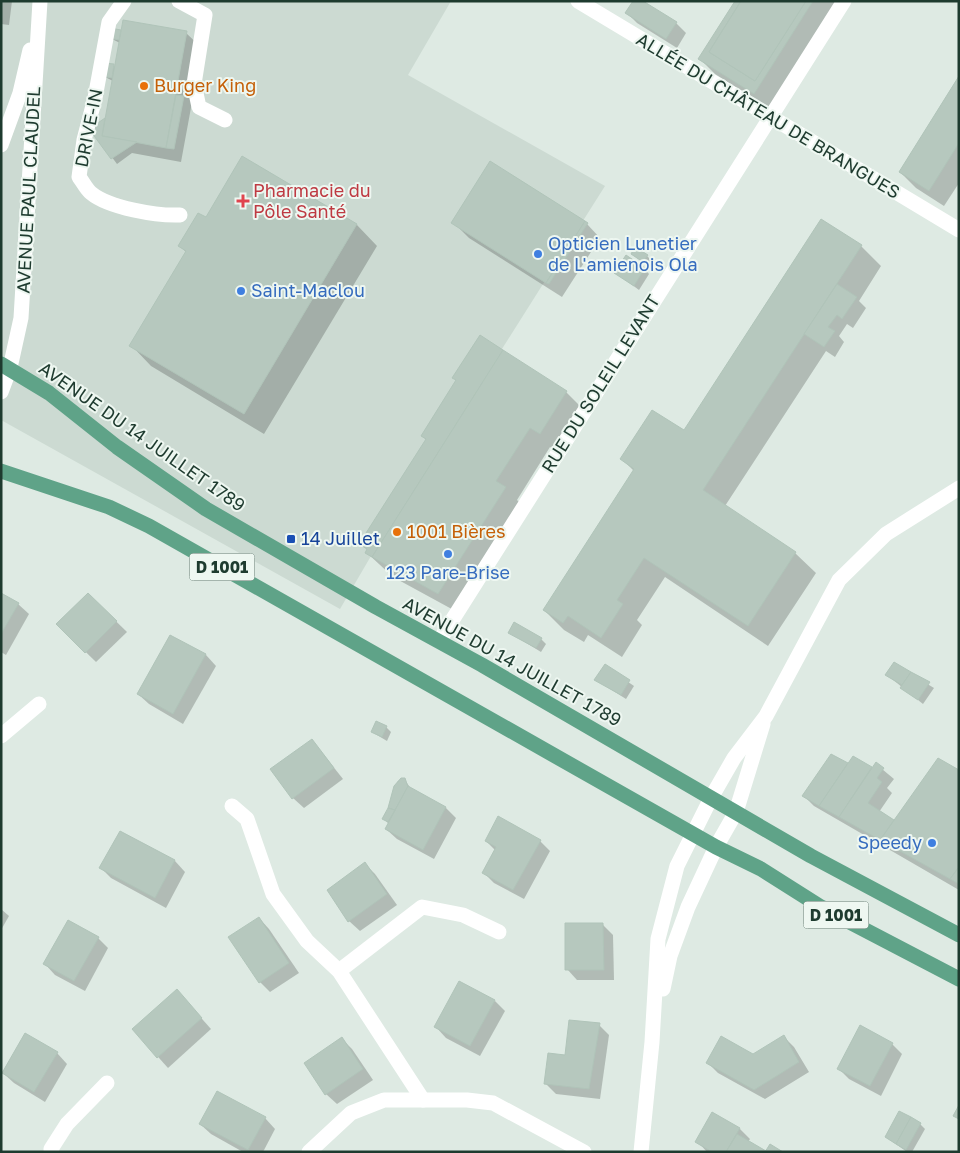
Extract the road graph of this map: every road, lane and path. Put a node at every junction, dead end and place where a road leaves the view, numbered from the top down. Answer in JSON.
{"nodes":[{"id":1,"x":124,"y":1,"type":"edge"},
{"id":2,"x":180,"y":1,"type":"edge"},
{"id":3,"x":578,"y":1,"type":"edge"},
{"id":4,"x":844,"y":1,"type":"edge"},
{"id":5,"x":39,"y":6,"type":"edge"},
{"id":6,"x":770,"y":118,"type":"junction"},
{"id":7,"x":225,"y":120,"type":"dead end"},
{"id":8,"x":1,"y":145,"type":"edge"},
{"id":9,"x":180,"y":215,"type":"dead end"},
{"id":10,"x":959,"y":230,"type":"edge"},
{"id":11,"x":6,"y":366,"type":"edge"},
{"id":12,"x":1,"y":392,"type":"edge"},
{"id":13,"x":1,"y":472,"type":"edge"},
{"id":14,"x":959,"y":488,"type":"edge"},
{"id":15,"x":439,"y":641,"type":"junction"},
{"id":16,"x":38,"y":704,"type":"dead end"},
{"id":17,"x":766,"y":716,"type":"junction"},
{"id":18,"x":1,"y":736,"type":"edge"},
{"id":19,"x":711,"y":798,"type":"junction"},
{"id":20,"x":232,"y":806,"type":"dead end"},
{"id":21,"x":736,"y":812,"type":"junction"},
{"id":22,"x":693,"y":834,"type":"junction"},
{"id":23,"x":716,"y":847,"type":"junction"},
{"id":24,"x":499,"y":932,"type":"dead end"},
{"id":25,"x":959,"y":935,"type":"edge"},
{"id":26,"x":339,"y":971,"type":"junction"},
{"id":27,"x":959,"y":979,"type":"edge"},
{"id":28,"x":652,"y":1042,"type":"junction"},
{"id":29,"x":107,"y":1083,"type":"dead end"},
{"id":30,"x":423,"y":1100,"type":"junction"},
{"id":31,"x":52,"y":1152,"type":"edge"},
{"id":32,"x":309,"y":1152,"type":"edge"},
{"id":33,"x":584,"y":1152,"type":"edge"},
{"id":34,"x":641,"y":1152,"type":"edge"}],
"edges":[{"from":1,"to":9,"type":"street","name":"DRIVE-IN"},
{"from":2,"to":7,"type":"street"},
{"from":3,"to":6,"type":"street","name":"ALLÉE DU CHÂTEAU DE BRANGUES"},
{"from":4,"to":6,"type":"street","name":"RUE DU SOLEIL LEVANT"},
{"from":5,"to":8,"type":"street","name":"AVENUE PAUL CLAUDEL"},
{"from":5,"to":11,"type":"street","name":"AVENUE PAUL CLAUDEL"},
{"from":6,"to":10,"type":"street","name":"ALLÉE DU CHÂTEAU DE BRANGUES"},
{"from":6,"to":15,"type":"street","name":"RUE DU SOLEIL LEVANT"},
{"from":11,"to":12,"type":"street","name":"AVENUE PAUL CLAUDEL"},
{"from":11,"to":15,"type":"main road","name":"AVENUE DU 14 JUILLET 1789","number":"D 1001"},
{"from":13,"to":22,"type":"main road","number":"D 1001"},
{"from":14,"to":17,"type":"street"},
{"from":15,"to":19,"type":"main road","name":"AVENUE DU 14 JUILLET 1789","number":"D 1001"},
{"from":16,"to":18,"type":"street"},
{"from":17,"to":19,"type":"street"},
{"from":17,"to":21,"type":"street"},
{"from":19,"to":21,"type":"main road","name":"AVENUE DU 14 JUILLET 1789","number":"D 1001"},
{"from":19,"to":22,"type":"street"},
{"from":20,"to":26,"type":"street"},
{"from":21,"to":23,"type":"street"},
{"from":21,"to":25,"type":"main road","name":"AVENUE DU 14 JUILLET 1789","number":"D 1001"},
{"from":22,"to":23,"type":"main road","number":"D 1001"},
{"from":22,"to":28,"type":"street"},
{"from":23,"to":27,"type":"main road","number":"D 1001"},
{"from":23,"to":28,"type":"street"},
{"from":24,"to":26,"type":"street"},
{"from":26,"to":30,"type":"street"},
{"from":28,"to":34,"type":"street"},
{"from":29,"to":31,"type":"street"},
{"from":30,"to":32,"type":"street"},
{"from":30,"to":33,"type":"street"}]}
